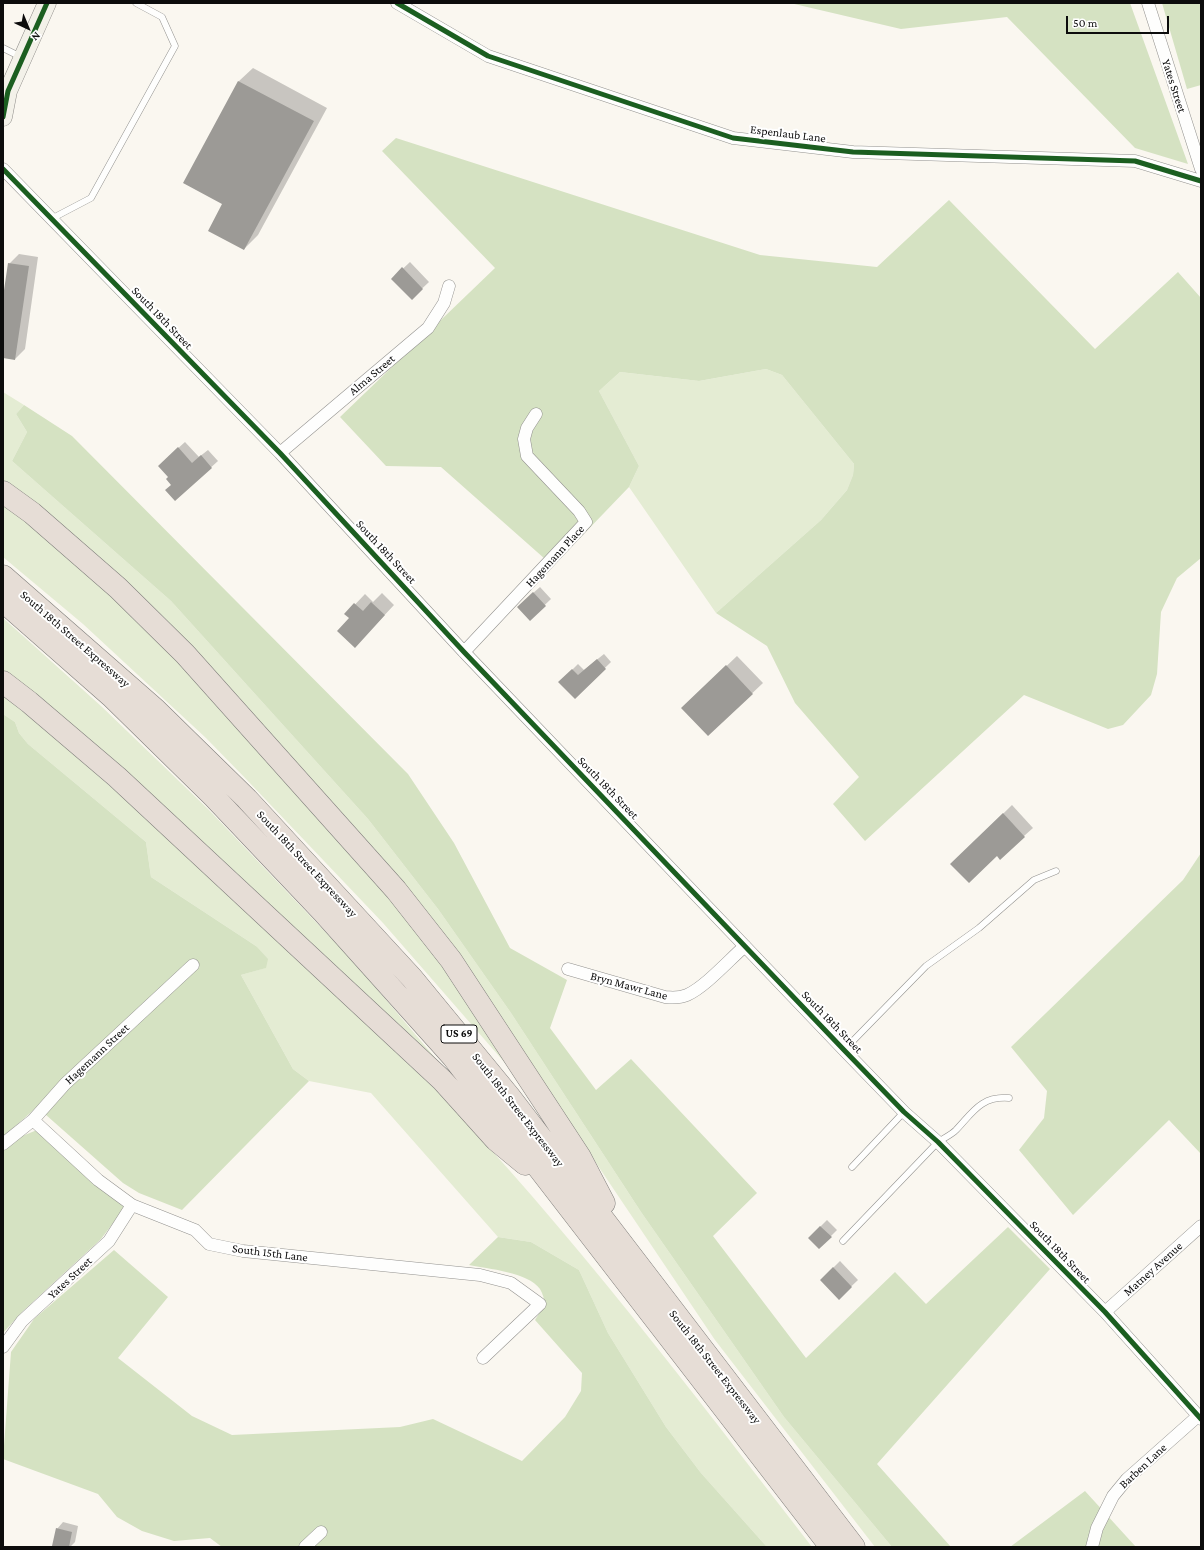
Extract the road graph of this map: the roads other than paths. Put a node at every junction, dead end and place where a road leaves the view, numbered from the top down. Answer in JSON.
{"nodes":[{"id":1,"x":47,"y":3,"type":"edge"},
{"id":2,"x":136,"y":3,"type":"edge"},
{"id":3,"x":398,"y":3,"type":"edge"},
{"id":4,"x":1148,"y":3,"type":"edge"},
{"id":5,"x":3,"y":48,"type":"edge"},
{"id":6,"x":23,"y":58,"type":"junction"},
{"id":7,"x":3,"y":117,"type":"edge"},
{"id":8,"x":3,"y":169,"type":"edge"},
{"id":9,"x":1201,"y":169,"type":"edge"},
{"id":10,"x":1201,"y":181,"type":"edge"},
{"id":11,"x":51,"y":219,"type":"junction"},
{"id":12,"x":449,"y":286,"type":"dead end"},
{"id":13,"x":536,"y":414,"type":"dead end"},
{"id":14,"x":280,"y":453,"type":"junction"},
{"id":15,"x":3,"y":492,"type":"edge"},
{"id":16,"x":3,"y":576,"type":"edge"},
{"id":17,"x":3,"y":601,"type":"edge"},
{"id":18,"x":464,"y":652,"type":"junction"},
{"id":19,"x":3,"y":682,"type":"edge"},
{"id":20,"x":1056,"y":871,"type":"dead end"},
{"id":21,"x":744,"y":946,"type":"junction"},
{"id":22,"x":193,"y":965,"type":"dead end"},
{"id":23,"x":568,"y":970,"type":"dead end"},
{"id":24,"x":844,"y":1050,"type":"junction"},
{"id":25,"x":1009,"y":1098,"type":"dead end"},
{"id":26,"x":904,"y":1112,"type":"junction"},
{"id":27,"x":33,"y":1120,"type":"junction"},
{"id":28,"x":938,"y":1142,"type":"junction"},
{"id":29,"x":3,"y":1144,"type":"edge"},
{"id":30,"x":852,"y":1167,"type":"dead end"},
{"id":31,"x":560,"y":1194,"type":"junction"},
{"id":32,"x":132,"y":1205,"type":"junction"},
{"id":33,"x":1201,"y":1226,"type":"edge"},
{"id":34,"x":843,"y":1241,"type":"dead end"},
{"id":35,"x":634,"y":1261,"type":"junction"},
{"id":36,"x":1105,"y":1312,"type":"junction"},
{"id":37,"x":3,"y":1347,"type":"edge"},
{"id":38,"x":483,"y":1358,"type":"dead end"},
{"id":39,"x":1200,"y":1417,"type":"edge"},
{"id":40,"x":321,"y":1532,"type":"dead end"},
{"id":41,"x":305,"y":1547,"type":"edge"},
{"id":42,"x":831,"y":1547,"type":"edge"},
{"id":43,"x":854,"y":1547,"type":"edge"},
{"id":44,"x":1092,"y":1547,"type":"edge"}],
"edges":[{"from":1,"to":6,"type":"main road"},
{"from":2,"to":11,"type":"lane"},
{"from":3,"to":10,"type":"street","name":"Espenlaub Lane"},
{"from":4,"to":9,"type":"street","name":"Yates Street"},
{"from":5,"to":6,"type":"lane"},
{"from":6,"to":7,"type":"main road"},
{"from":8,"to":11,"type":"street","name":"South 18th Street"},
{"from":11,"to":14,"type":"street","name":"South 18th Street"},
{"from":12,"to":14,"type":"street","name":"Alma Street"},
{"from":13,"to":18,"type":"street","name":"Hagemann Place"},
{"from":14,"to":18,"type":"street","name":"South 18th Street"},
{"from":15,"to":35,"type":"highway"},
{"from":16,"to":35,"type":"highway","name":"South 18th Street Expressway","number":"US 69"},
{"from":17,"to":31,"type":"highway","name":"South 18th Street Expressway","number":"US 69"},
{"from":18,"to":21,"type":"street","name":"South 18th Street"},
{"from":19,"to":31,"type":"highway"},
{"from":20,"to":24,"type":"lane"},
{"from":21,"to":23,"type":"street","name":"Bryn Mawr Lane"},
{"from":21,"to":24,"type":"street","name":"South 18th Street"},
{"from":22,"to":27,"type":"street","name":"Hagemann Street"},
{"from":24,"to":26,"type":"street","name":"South 18th Street"},
{"from":25,"to":28,"type":"lane"},
{"from":26,"to":28,"type":"street","name":"South 18th Street"},
{"from":26,"to":30,"type":"lane"},
{"from":27,"to":29,"type":"street","name":"Hagemann Street"},
{"from":27,"to":32,"type":"street","name":"South 15th Lane"},
{"from":28,"to":34,"type":"lane"},
{"from":28,"to":36,"type":"street","name":"South 18th Street"},
{"from":31,"to":42,"type":"highway","name":"South 18th Street Expressway","number":"US 69"},
{"from":32,"to":37,"type":"street","name":"Yates Street"},
{"from":32,"to":38,"type":"street","name":"South 15th Lane"},
{"from":33,"to":36,"type":"street","name":"Matney Avenue"},
{"from":35,"to":43,"type":"highway","name":"South 18th Street Expressway","number":"US 69"},
{"from":36,"to":39,"type":"street","name":"South 18th Street"},
{"from":39,"to":44,"type":"street","name":"Barben Lane"},
{"from":40,"to":41,"type":"street"}]}
